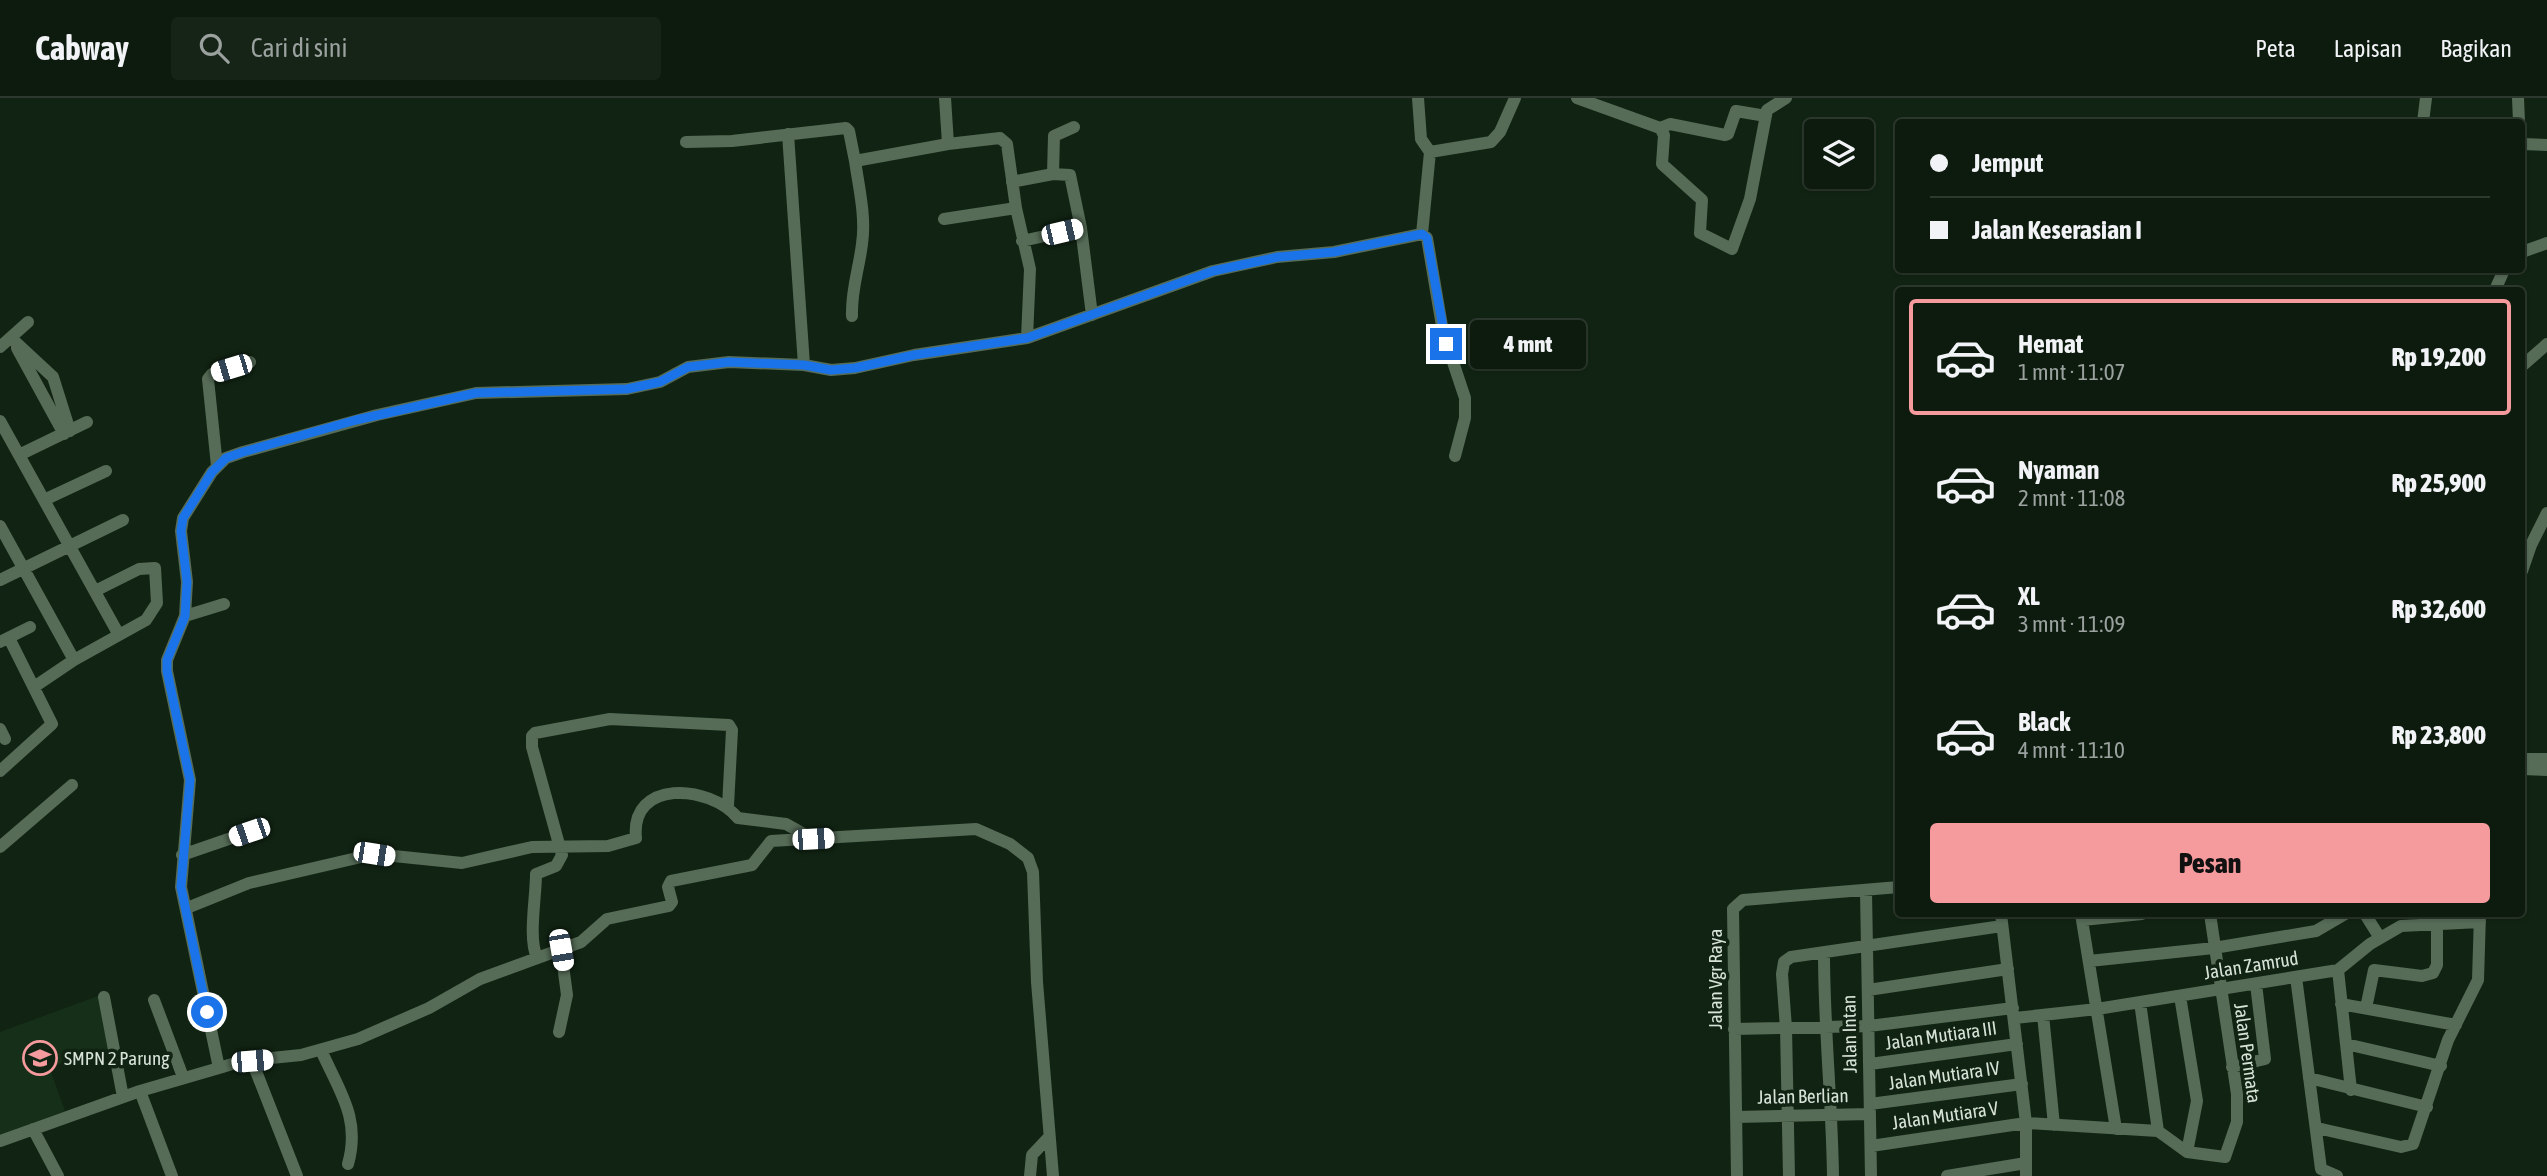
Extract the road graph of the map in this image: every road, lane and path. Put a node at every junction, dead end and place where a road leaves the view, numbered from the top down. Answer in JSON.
{"nodes":[{"id":1,"x":945,"y":98,"type":"edge"},
{"id":2,"x":1418,"y":98,"type":"edge"},
{"id":3,"x":1577,"y":98,"type":"edge"},
{"id":4,"x":1786,"y":98,"type":"edge"},
{"id":5,"x":2426,"y":98,"type":"edge"},
{"id":6,"x":2518,"y":98,"type":"edge"},
{"id":7,"x":1511,"y":100,"type":"edge"},
{"id":8,"x":1766,"y":116,"type":"junction"},
{"id":9,"x":2423,"y":119,"type":"edge"},
{"id":10,"x":2519,"y":119,"type":"edge"},
{"id":11,"x":1074,"y":127,"type":"dead end"},
{"id":12,"x":1660,"y":128,"type":"junction"},
{"id":13,"x":788,"y":134,"type":"junction"},
{"id":14,"x":687,"y":142,"type":"dead end"},
{"id":15,"x":948,"y":144,"type":"junction"},
{"id":16,"x":2525,"y":144,"type":"edge"},
{"id":17,"x":2547,"y":145,"type":"edge"},
{"id":18,"x":1430,"y":152,"type":"junction"},
{"id":19,"x":855,"y":161,"type":"junction"},
{"id":20,"x":1054,"y":174,"type":"junction"},
{"id":21,"x":1012,"y":182,"type":"junction"},
{"id":22,"x":1016,"y":208,"type":"junction"},
{"id":23,"x":944,"y":219,"type":"dead end"},
{"id":24,"x":1082,"y":228,"type":"junction"},
{"id":25,"x":1422,"y":234,"type":"junction"},
{"id":26,"x":1022,"y":241,"type":"junction"},
{"id":27,"x":2547,"y":243,"type":"edge"},
{"id":28,"x":2525,"y":252,"type":"edge"},
{"id":29,"x":1092,"y":315,"type":"junction"},
{"id":30,"x":852,"y":316,"type":"dead end"},
{"id":31,"x":28,"y":322,"type":"dead end"},
{"id":32,"x":11,"y":338,"type":"junction"},
{"id":33,"x":1027,"y":338,"type":"junction"},
{"id":34,"x":2547,"y":344,"type":"edge"},
{"id":35,"x":0,"y":348,"type":"edge"},
{"id":36,"x":250,"y":362,"type":"dead end"},
{"id":37,"x":2525,"y":363,"type":"edge"},
{"id":38,"x":804,"y":365,"type":"junction"},
{"id":39,"x":0,"y":421,"type":"edge"},
{"id":40,"x":88,"y":422,"type":"dead end"},
{"id":41,"x":67,"y":432,"type":"junction"},
{"id":42,"x":19,"y":455,"type":"junction"},
{"id":43,"x":1455,"y":456,"type":"dead end"},
{"id":44,"x":217,"y":466,"type":"junction"},
{"id":45,"x":106,"y":471,"type":"dead end"},
{"id":46,"x":44,"y":500,"type":"junction"},
{"id":47,"x":2547,"y":513,"type":"edge"},
{"id":48,"x":123,"y":520,"type":"dead end"},
{"id":49,"x":0,"y":526,"type":"edge"},
{"id":50,"x":69,"y":546,"type":"junction"},
{"id":51,"x":2525,"y":564,"type":"edge"},
{"id":52,"x":22,"y":568,"type":"junction"},
{"id":53,"x":0,"y":580,"type":"edge"},
{"id":54,"x":95,"y":591,"type":"junction"},
{"id":55,"x":224,"y":604,"type":"dead end"},
{"id":56,"x":185,"y":616,"type":"junction"},
{"id":57,"x":30,"y":627,"type":"dead end"},
{"id":58,"x":119,"y":635,"type":"junction"},
{"id":59,"x":4,"y":640,"type":"edge"},
{"id":60,"x":74,"y":660,"type":"junction"},
{"id":61,"x":34,"y":687,"type":"junction"},
{"id":62,"x":2525,"y":759,"type":"edge"},
{"id":63,"x":2547,"y":759,"type":"edge"},
{"id":64,"x":2525,"y":769,"type":"edge"},
{"id":65,"x":2547,"y":770,"type":"edge"},
{"id":66,"x":0,"y":771,"type":"edge"},
{"id":67,"x":72,"y":785,"type":"dead end"},
{"id":68,"x":728,"y":806,"type":"junction"},
{"id":69,"x":249,"y":832,"type":"dead end"},
{"id":70,"x":813,"y":839,"type":"junction"},
{"id":71,"x":0,"y":847,"type":"edge"},
{"id":72,"x":561,"y":849,"type":"junction"},
{"id":73,"x":182,"y":855,"type":"junction"},
{"id":74,"x":1895,"y":888,"type":"edge"},
{"id":75,"x":1866,"y":892,"type":"junction"},
{"id":76,"x":187,"y":908,"type":"junction"},
{"id":77,"x":2081,"y":917,"type":"edge"},
{"id":78,"x":2210,"y":917,"type":"edge"},
{"id":79,"x":2340,"y":917,"type":"edge"},
{"id":80,"x":2367,"y":917,"type":"edge"},
{"id":81,"x":2480,"y":918,"type":"edge"},
{"id":82,"x":2001,"y":920,"type":"edge"},
{"id":83,"x":2437,"y":923,"type":"junction"},
{"id":84,"x":2380,"y":938,"type":"junction"},
{"id":85,"x":1867,"y":947,"type":"junction"},
{"id":86,"x":2214,"y":948,"type":"junction"},
{"id":87,"x":561,"y":950,"type":"junction"},
{"id":88,"x":1824,"y":954,"type":"junction"},
{"id":89,"x":537,"y":958,"type":"junction"},
{"id":90,"x":2089,"y":961,"type":"junction"},
{"id":91,"x":2008,"y":969,"type":"junction"},
{"id":92,"x":2338,"y":971,"type":"junction"},
{"id":93,"x":2296,"y":977,"type":"junction"},
{"id":94,"x":2256,"y":984,"type":"junction"},
{"id":95,"x":1868,"y":989,"type":"junction"},
{"id":96,"x":2220,"y":989,"type":"junction"},
{"id":97,"x":2180,"y":996,"type":"junction"},
{"id":98,"x":104,"y":997,"type":"dead end"},
{"id":99,"x":154,"y":1000,"type":"dead end"},
{"id":100,"x":2140,"y":1002,"type":"junction"},
{"id":101,"x":2341,"y":1004,"type":"junction"},
{"id":102,"x":2097,"y":1009,"type":"junction"},
{"id":103,"x":2366,"y":1009,"type":"junction"},
{"id":104,"x":2014,"y":1013,"type":"junction"},
{"id":105,"x":2043,"y":1015,"type":"junction"},
{"id":106,"x":1824,"y":1025,"type":"junction"},
{"id":107,"x":2456,"y":1025,"type":"junction"},
{"id":108,"x":1868,"y":1026,"type":"junction"},
{"id":109,"x":1786,"y":1028,"type":"junction"},
{"id":110,"x":1734,"y":1029,"type":"junction"},
{"id":111,"x":559,"y":1032,"type":"dead end"},
{"id":112,"x":2017,"y":1044,"type":"junction"},
{"id":113,"x":2346,"y":1044,"type":"junction"},
{"id":114,"x":321,"y":1050,"type":"junction"},
{"id":115,"x":252,"y":1061,"type":"junction"},
{"id":116,"x":1870,"y":1064,"type":"junction"},
{"id":117,"x":2441,"y":1066,"type":"junction"},
{"id":118,"x":2232,"y":1067,"type":"junction"},
{"id":119,"x":219,"y":1068,"type":"junction"},
{"id":120,"x":183,"y":1077,"type":"junction"},
{"id":121,"x":2309,"y":1078,"type":"junction"},
{"id":122,"x":2022,"y":1084,"type":"junction"},
{"id":123,"x":2351,"y":1090,"type":"junction"},
{"id":124,"x":140,"y":1091,"type":"junction"},
{"id":125,"x":123,"y":1097,"type":"junction"},
{"id":126,"x":2427,"y":1107,"type":"junction"},
{"id":127,"x":1870,"y":1109,"type":"junction"},
{"id":128,"x":1832,"y":1115,"type":"junction"},
{"id":129,"x":1788,"y":1116,"type":"junction"},
{"id":130,"x":1736,"y":1117,"type":"junction"},
{"id":131,"x":2026,"y":1123,"type":"junction"},
{"id":132,"x":2054,"y":1125,"type":"junction"},
{"id":133,"x":2317,"y":1128,"type":"junction"},
{"id":134,"x":33,"y":1129,"type":"junction"},
{"id":135,"x":2116,"y":1129,"type":"junction"},
{"id":136,"x":2158,"y":1131,"type":"junction"},
{"id":137,"x":1049,"y":1136,"type":"junction"},
{"id":138,"x":0,"y":1141,"type":"edge"},
{"id":139,"x":1871,"y":1146,"type":"junction"},
{"id":140,"x":2187,"y":1152,"type":"junction"},
{"id":141,"x":348,"y":1164,"type":"dead end"},
{"id":142,"x":2026,"y":1170,"type":"edge"},
{"id":143,"x":1954,"y":1175,"type":"edge"},
{"id":144,"x":58,"y":1176,"type":"edge"},
{"id":145,"x":172,"y":1176,"type":"edge"},
{"id":146,"x":297,"y":1176,"type":"edge"},
{"id":147,"x":1030,"y":1176,"type":"edge"},
{"id":148,"x":1053,"y":1176,"type":"edge"},
{"id":149,"x":1737,"y":1176,"type":"edge"},
{"id":150,"x":1790,"y":1176,"type":"edge"},
{"id":151,"x":1833,"y":1176,"type":"edge"},
{"id":152,"x":1871,"y":1176,"type":"edge"},
{"id":153,"x":2337,"y":1176,"type":"edge"}],
"edges":[{"from":1,"to":15,"type":"street"},
{"from":2,"to":18,"type":"street"},
{"from":3,"to":12,"type":"street"},
{"from":4,"to":8,"type":"street"},
{"from":5,"to":9,"type":"street"},
{"from":6,"to":10,"type":"street"},
{"from":7,"to":18,"type":"street"},
{"from":8,"to":12,"type":"street"},
{"from":8,"to":12,"type":"street"},
{"from":11,"to":20,"type":"street"},
{"from":13,"to":14,"type":"street"},
{"from":13,"to":19,"type":"street"},
{"from":13,"to":38,"type":"street"},
{"from":15,"to":19,"type":"street"},
{"from":15,"to":21,"type":"street"},
{"from":16,"to":17,"type":"street"},
{"from":18,"to":25,"type":"street"},
{"from":19,"to":30,"type":"street"},
{"from":20,"to":21,"type":"street"},
{"from":20,"to":24,"type":"street"},
{"from":21,"to":22,"type":"street"},
{"from":22,"to":23,"type":"street"},
{"from":22,"to":26,"type":"street"},
{"from":24,"to":26,"type":"street"},
{"from":24,"to":29,"type":"street"},
{"from":25,"to":29,"type":"street"},
{"from":25,"to":43,"type":"street"},
{"from":26,"to":33,"type":"street"},
{"from":27,"to":28,"type":"street"},
{"from":29,"to":33,"type":"street"},
{"from":31,"to":32,"type":"street"},
{"from":32,"to":35,"type":"street"},
{"from":32,"to":41,"type":"street"},
{"from":33,"to":38,"type":"street"},
{"from":34,"to":37,"type":"street"},
{"from":36,"to":44,"type":"street"},
{"from":38,"to":44,"type":"street"},
{"from":39,"to":42,"type":"street"},
{"from":40,"to":41,"type":"street"},
{"from":41,"to":42,"type":"street"},
{"from":42,"to":46,"type":"street"},
{"from":44,"to":56,"type":"street"},
{"from":45,"to":46,"type":"street"},
{"from":46,"to":50,"type":"street"},
{"from":47,"to":51,"type":"street"},
{"from":48,"to":50,"type":"street"},
{"from":49,"to":52,"type":"street"},
{"from":50,"to":52,"type":"street"},
{"from":50,"to":54,"type":"street"},
{"from":52,"to":53,"type":"street"},
{"from":52,"to":60,"type":"street"},
{"from":54,"to":58,"type":"street"},
{"from":54,"to":58,"type":"street"},
{"from":55,"to":56,"type":"street"},
{"from":56,"to":73,"type":"street"},
{"from":57,"to":59,"type":"street"},
{"from":58,"to":60,"type":"street"},
{"from":59,"to":61,"type":"street"},
{"from":60,"to":61,"type":"street"},
{"from":61,"to":66,"type":"street"},
{"from":62,"to":63,"type":"street"},
{"from":64,"to":65,"type":"street"},
{"from":67,"to":71,"type":"street"},
{"from":68,"to":70,"type":"street"},
{"from":68,"to":72,"type":"street"},
{"from":68,"to":72,"type":"street"},
{"from":69,"to":73,"type":"street"},
{"from":70,"to":87,"type":"street"},
{"from":70,"to":137,"type":"street"},
{"from":72,"to":76,"type":"street"},
{"from":72,"to":89,"type":"street"},
{"from":73,"to":76,"type":"street"},
{"from":74,"to":75,"type":"street","name":"Jalan Vgr Raya"},
{"from":75,"to":85,"type":"street","name":"Jalan Intan"},
{"from":75,"to":110,"type":"street","name":"Jalan Vgr Raya"},
{"from":76,"to":119,"type":"street"},
{"from":77,"to":90,"type":"street"},
{"from":78,"to":86,"type":"street","name":"Jalan Permata"},
{"from":79,"to":86,"type":"street"},
{"from":80,"to":84,"type":"street"},
{"from":81,"to":83,"type":"street"},
{"from":81,"to":107,"type":"street"},
{"from":82,"to":85,"type":"street"},
{"from":82,"to":91,"type":"street"},
{"from":83,"to":84,"type":"street"},
{"from":83,"to":103,"type":"street"},
{"from":84,"to":92,"type":"street"},
{"from":85,"to":88,"type":"street"},
{"from":85,"to":95,"type":"street","name":"Jalan Intan"},
{"from":86,"to":90,"type":"street"},
{"from":86,"to":96,"type":"street","name":"Jalan Permata"},
{"from":87,"to":89,"type":"street"},
{"from":87,"to":111,"type":"street"},
{"from":88,"to":106,"type":"street"},
{"from":88,"to":109,"type":"street"},
{"from":89,"to":114,"type":"street"},
{"from":90,"to":102,"type":"street"},
{"from":91,"to":95,"type":"street"},
{"from":91,"to":104,"type":"street"},
{"from":92,"to":93,"type":"street","name":"Jalan Zamrud"},
{"from":92,"to":101,"type":"street"},
{"from":93,"to":94,"type":"street","name":"Jalan Zamrud"},
{"from":93,"to":121,"type":"street"},
{"from":94,"to":96,"type":"street","name":"Jalan Zamrud"},
{"from":94,"to":118,"type":"street"},
{"from":95,"to":108,"type":"street","name":"Jalan Intan"},
{"from":96,"to":97,"type":"street","name":"Jalan Zamrud"},
{"from":96,"to":118,"type":"street","name":"Jalan Permata"},
{"from":97,"to":100,"type":"street","name":"Jalan Zamrud"},
{"from":97,"to":140,"type":"street"},
{"from":98,"to":125,"type":"street"},
{"from":99,"to":120,"type":"street"},
{"from":100,"to":102,"type":"street","name":"Jalan Zamrud"},
{"from":100,"to":136,"type":"street"},
{"from":101,"to":103,"type":"street"},
{"from":101,"to":113,"type":"street"},
{"from":102,"to":105,"type":"street","name":"Jalan Zamrud"},
{"from":102,"to":135,"type":"street"},
{"from":103,"to":107,"type":"street"},
{"from":104,"to":105,"type":"street","name":"Jalan Zamrud"},
{"from":104,"to":108,"type":"street","name":"Jalan Zamrud"},
{"from":104,"to":112,"type":"street"},
{"from":105,"to":132,"type":"street"},
{"from":106,"to":108,"type":"street","name":"Jalan Zamrud"},
{"from":106,"to":109,"type":"street","name":"Jalan Zamrud"},
{"from":106,"to":128,"type":"street"},
{"from":107,"to":117,"type":"street"},
{"from":108,"to":116,"type":"street","name":"Jalan Intan"},
{"from":109,"to":110,"type":"street","name":"Jalan Zamrud"},
{"from":109,"to":129,"type":"street"},
{"from":110,"to":130,"type":"street","name":"Jalan Vgr Raya"},
{"from":112,"to":116,"type":"street","name":"Jalan Mutiara III"},
{"from":112,"to":122,"type":"street"},
{"from":113,"to":117,"type":"street"},
{"from":113,"to":123,"type":"street"},
{"from":114,"to":115,"type":"street"},
{"from":114,"to":141,"type":"street"},
{"from":115,"to":119,"type":"street"},
{"from":115,"to":146,"type":"street"},
{"from":116,"to":127,"type":"street","name":"Jalan Intan"},
{"from":117,"to":126,"type":"street"},
{"from":118,"to":140,"type":"street","name":"Jalan Permata"},
{"from":119,"to":120,"type":"street"},
{"from":120,"to":124,"type":"street"},
{"from":121,"to":123,"type":"street"},
{"from":121,"to":133,"type":"street"},
{"from":122,"to":127,"type":"street","name":"Jalan Mutiara IV"},
{"from":122,"to":131,"type":"street"},
{"from":123,"to":126,"type":"street"},
{"from":124,"to":125,"type":"street"},
{"from":124,"to":145,"type":"street"},
{"from":125,"to":134,"type":"street"},
{"from":126,"to":133,"type":"street"},
{"from":127,"to":128,"type":"street","name":"Jalan Berlian"},
{"from":127,"to":139,"type":"street","name":"Jalan Intan"},
{"from":128,"to":129,"type":"street","name":"Jalan Berlian"},
{"from":128,"to":151,"type":"street"},
{"from":129,"to":130,"type":"street","name":"Jalan Berlian"},
{"from":129,"to":150,"type":"street"},
{"from":130,"to":149,"type":"street","name":"Jalan Vgr Raya"},
{"from":131,"to":132,"type":"street"},
{"from":131,"to":139,"type":"street","name":"Jalan Mutiara V"},
{"from":131,"to":142,"type":"street"},
{"from":132,"to":135,"type":"street"},
{"from":133,"to":153,"type":"street"},
{"from":134,"to":138,"type":"street"},
{"from":134,"to":144,"type":"street"},
{"from":135,"to":136,"type":"street"},
{"from":136,"to":140,"type":"street","name":"Jalan Permata"},
{"from":137,"to":147,"type":"street"},
{"from":137,"to":148,"type":"street"},
{"from":139,"to":152,"type":"street","name":"Jalan Intan"},
{"from":142,"to":143,"type":"street"}]}
